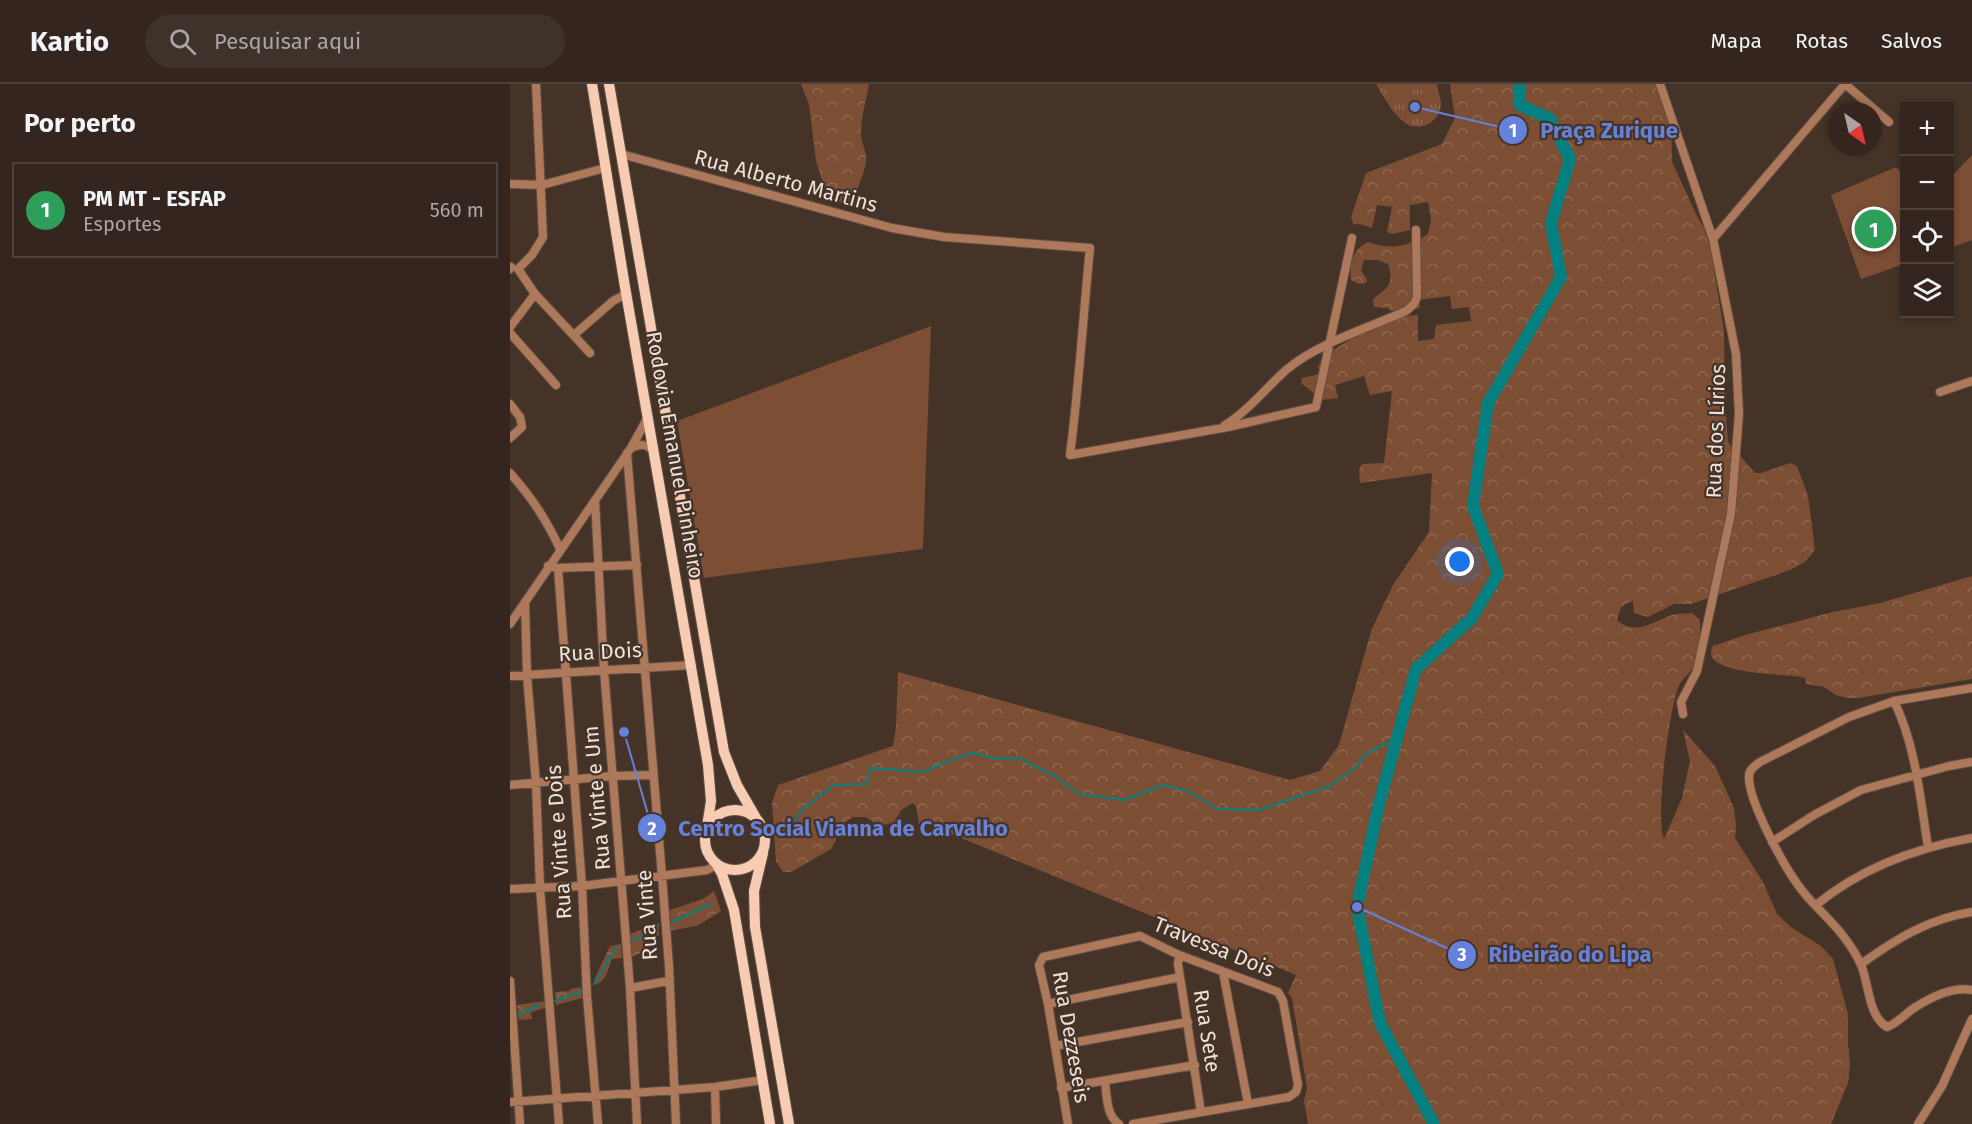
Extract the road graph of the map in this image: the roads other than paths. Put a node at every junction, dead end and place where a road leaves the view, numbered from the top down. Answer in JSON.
{"nodes":[{"id":1,"x":536,"y":84,"type":"edge"},
{"id":2,"x":592,"y":84,"type":"edge"},
{"id":3,"x":609,"y":84,"type":"edge"},
{"id":4,"x":1660,"y":84,"type":"edge"},
{"id":5,"x":1845,"y":84,"type":"edge"},
{"id":6,"x":1889,"y":122,"type":"dead end"},
{"id":7,"x":621,"y":154,"type":"junction"},
{"id":8,"x":605,"y":168,"type":"junction"},
{"id":9,"x":510,"y":183,"type":"edge"},
{"id":10,"x":542,"y":185,"type":"junction"},
{"id":11,"x":1416,"y":230,"type":"dead end"},
{"id":12,"x":1352,"y":238,"type":"dead end"},
{"id":13,"x":1713,"y":239,"type":"junction"},
{"id":14,"x":512,"y":268,"type":"edge"},
{"id":15,"x":535,"y":294,"type":"junction"},
{"id":16,"x":626,"y":294,"type":"junction"},
{"id":17,"x":510,"y":327,"type":"edge"},
{"id":18,"x":510,"y":333,"type":"edge"},
{"id":19,"x":574,"y":335,"type":"junction"},
{"id":20,"x":1329,"y":344,"type":"junction"},
{"id":21,"x":590,"y":353,"type":"dead end"},
{"id":22,"x":1972,"y":381,"type":"edge"},
{"id":23,"x":556,"y":385,"type":"dead end"},
{"id":24,"x":1940,"y":392,"type":"dead end"},
{"id":25,"x":510,"y":404,"type":"edge"},
{"id":26,"x":649,"y":416,"type":"junction"},
{"id":27,"x":1221,"y":428,"type":"junction"},
{"id":28,"x":510,"y":438,"type":"edge"},
{"id":29,"x":629,"y":451,"type":"junction"},
{"id":30,"x":654,"y":453,"type":"junction"},
{"id":31,"x":510,"y":473,"type":"edge"},
{"id":32,"x":595,"y":500,"type":"junction"},
{"id":33,"x":560,"y":549,"type":"junction"},
{"id":34,"x":637,"y":565,"type":"junction"},
{"id":35,"x":548,"y":566,"type":"junction"},
{"id":36,"x":600,"y":566,"type":"junction"},
{"id":37,"x":558,"y":568,"type":"junction"},
{"id":38,"x":525,"y":602,"type":"junction"},
{"id":39,"x":510,"y":624,"type":"edge"},
{"id":40,"x":692,"y":665,"type":"junction"},
{"id":41,"x":645,"y":668,"type":"junction"},
{"id":42,"x":604,"y":670,"type":"junction"},
{"id":43,"x":565,"y":672,"type":"junction"},
{"id":44,"x":527,"y":675,"type":"junction"},
{"id":45,"x":510,"y":676,"type":"edge"},
{"id":46,"x":1972,"y":688,"type":"edge"},
{"id":47,"x":1893,"y":701,"type":"junction"},
{"id":48,"x":1683,"y":714,"type":"dead end"},
{"id":49,"x":1972,"y":762,"type":"edge"},
{"id":50,"x":653,"y":775,"type":"junction"},
{"id":51,"x":1918,"y":775,"type":"junction"},
{"id":52,"x":612,"y":776,"type":"junction"},
{"id":53,"x":573,"y":780,"type":"junction"},
{"id":54,"x":536,"y":783,"type":"junction"},
{"id":55,"x":510,"y":784,"type":"edge"},
{"id":56,"x":756,"y":818,"type":"junction"},
{"id":57,"x":706,"y":833,"type":"junction"},
{"id":58,"x":1972,"y":838,"type":"edge"},
{"id":59,"x":1772,"y":842,"type":"junction"},
{"id":60,"x":1928,"y":847,"type":"junction"},
{"id":61,"x":763,"y":853,"type":"junction"},
{"id":62,"x":717,"y":865,"type":"junction"},
{"id":63,"x":662,"y":876,"type":"junction"},
{"id":64,"x":622,"y":882,"type":"junction"},
{"id":65,"x":582,"y":886,"type":"junction"},
{"id":66,"x":540,"y":888,"type":"junction"},
{"id":67,"x":510,"y":889,"type":"edge"},
{"id":68,"x":1816,"y":905,"type":"junction"},
{"id":69,"x":1972,"y":912,"type":"edge"},
{"id":70,"x":1179,"y":955,"type":"junction"},
{"id":71,"x":1043,"y":957,"type":"joint"},
{"id":72,"x":1860,"y":964,"type":"junction"},
{"id":73,"x":1223,"y":972,"type":"junction"},
{"id":74,"x":1180,"y":977,"type":"junction"},
{"id":75,"x":510,"y":981,"type":"edge"},
{"id":76,"x":668,"y":981,"type":"junction"},
{"id":77,"x":630,"y":988,"type":"junction"},
{"id":78,"x":1972,"y":990,"type":"edge"},
{"id":79,"x":1048,"y":1004,"type":"junction"},
{"id":80,"x":1972,"y":1019,"type":"edge"},
{"id":81,"x":1188,"y":1022,"type":"junction"},
{"id":82,"x":1055,"y":1046,"type":"junction"},
{"id":83,"x":1195,"y":1065,"type":"junction"},
{"id":84,"x":763,"y":1080,"type":"junction"},
{"id":85,"x":1105,"y":1082,"type":"junction"},
{"id":86,"x":715,"y":1087,"type":"junction"},
{"id":87,"x":1061,"y":1088,"type":"junction"},
{"id":88,"x":673,"y":1090,"type":"junction"},
{"id":89,"x":635,"y":1093,"type":"junction"},
{"id":90,"x":596,"y":1095,"type":"junction"},
{"id":91,"x":558,"y":1098,"type":"junction"},
{"id":92,"x":514,"y":1102,"type":"edge"},
{"id":93,"x":1248,"y":1104,"type":"junction"},
{"id":94,"x":1201,"y":1112,"type":"junction"},
{"id":95,"x":520,"y":1124,"type":"edge"},
{"id":96,"x":559,"y":1124,"type":"edge"},
{"id":97,"x":598,"y":1124,"type":"edge"},
{"id":98,"x":637,"y":1124,"type":"edge"},
{"id":99,"x":676,"y":1124,"type":"edge"},
{"id":100,"x":716,"y":1124,"type":"edge"},
{"id":101,"x":770,"y":1124,"type":"edge"},
{"id":102,"x":789,"y":1124,"type":"edge"},
{"id":103,"x":1068,"y":1124,"type":"edge"},
{"id":104,"x":1119,"y":1124,"type":"edge"},
{"id":105,"x":1133,"y":1124,"type":"edge"},
{"id":106,"x":1918,"y":1124,"type":"edge"}],
"edges":[{"from":1,"to":10,"type":"street"},
{"from":2,"to":8,"type":"main road","name":"Rodovia Emanuel Pinheiro"},
{"from":3,"to":7,"type":"main road","name":"Rodovia Emanuel Pinheiro"},
{"from":4,"to":13,"type":"street","name":"Rua dos Lírios"},
{"from":5,"to":6,"type":"street"},
{"from":5,"to":13,"type":"street"},
{"from":7,"to":27,"type":"street","name":"Rua Alberto Martins"},
{"from":7,"to":56,"type":"main road","name":"Rodovia Emanuel Pinheiro"},
{"from":8,"to":10,"type":"street"},
{"from":8,"to":16,"type":"main road","name":"Rodovia Emanuel Pinheiro"},
{"from":9,"to":10,"type":"street"},
{"from":10,"to":14,"type":"street"},
{"from":11,"to":20,"type":"street"},
{"from":12,"to":20,"type":"street"},
{"from":13,"to":48,"type":"street","name":"Rua dos Lírios"},
{"from":14,"to":15,"type":"street"},
{"from":15,"to":17,"type":"street"},
{"from":15,"to":19,"type":"street"},
{"from":16,"to":19,"type":"street"},
{"from":16,"to":26,"type":"main road","name":"Rodovia Emanuel Pinheiro"},
{"from":18,"to":23,"type":"street"},
{"from":19,"to":21,"type":"street"},
{"from":20,"to":27,"type":"street"},
{"from":20,"to":27,"type":"street"},
{"from":22,"to":24,"type":"street"},
{"from":25,"to":28,"type":"street"},
{"from":26,"to":29,"type":"street"},
{"from":26,"to":30,"type":"main road","name":"Rodovia Emanuel Pinheiro"},
{"from":29,"to":30,"type":"street"},
{"from":29,"to":32,"type":"street"},
{"from":29,"to":34,"type":"street","name":"Rua Vinte"},
{"from":30,"to":40,"type":"main road","name":"Rodovia Emanuel Pinheiro"},
{"from":31,"to":33,"type":"street"},
{"from":32,"to":33,"type":"street"},
{"from":32,"to":36,"type":"street","name":"Rua Vinte e Um"},
{"from":33,"to":35,"type":"street"},
{"from":34,"to":36,"type":"street"},
{"from":34,"to":41,"type":"street","name":"Rua Vinte"},
{"from":35,"to":37,"type":"street"},
{"from":35,"to":38,"type":"street"},
{"from":36,"to":37,"type":"street"},
{"from":36,"to":42,"type":"street","name":"Rua Vinte e Um"},
{"from":37,"to":43,"type":"street","name":"Rua Vinte e Dois"},
{"from":38,"to":39,"type":"street"},
{"from":38,"to":44,"type":"street"},
{"from":40,"to":41,"type":"street","name":"Rua Dois"},
{"from":40,"to":57,"type":"main road","name":"Rodovia Emanuel Pinheiro"},
{"from":41,"to":42,"type":"street","name":"Rua Dois"},
{"from":41,"to":50,"type":"street","name":"Rua Vinte"},
{"from":42,"to":43,"type":"street","name":"Rua Dois"},
{"from":42,"to":52,"type":"street","name":"Rua Vinte e Um"},
{"from":43,"to":44,"type":"street","name":"Rua Dois"},
{"from":43,"to":53,"type":"street","name":"Rua Vinte e Dois"},
{"from":44,"to":45,"type":"street","name":"Rua Dois"},
{"from":44,"to":54,"type":"street"},
{"from":46,"to":47,"type":"street"},
{"from":47,"to":51,"type":"street"},
{"from":47,"to":59,"type":"street"},
{"from":49,"to":51,"type":"street"},
{"from":50,"to":52,"type":"street"},
{"from":50,"to":63,"type":"street","name":"Rua Vinte"},
{"from":51,"to":59,"type":"street"},
{"from":51,"to":60,"type":"street"},
{"from":52,"to":53,"type":"street"},
{"from":52,"to":64,"type":"street","name":"Rua Vinte e Um"},
{"from":53,"to":54,"type":"street"},
{"from":53,"to":65,"type":"street","name":"Rua Vinte e Dois"},
{"from":54,"to":55,"type":"street"},
{"from":54,"to":66,"type":"street"},
{"from":56,"to":57,"type":"main road"},
{"from":56,"to":61,"type":"main road"},
{"from":57,"to":62,"type":"main road"},
{"from":58,"to":60,"type":"street"},
{"from":59,"to":68,"type":"street"},
{"from":60,"to":68,"type":"street"},
{"from":61,"to":62,"type":"main road"},
{"from":61,"to":102,"type":"main road"},
{"from":62,"to":63,"type":"street"},
{"from":62,"to":84,"type":"main road"},
{"from":63,"to":64,"type":"street"},
{"from":63,"to":76,"type":"street","name":"Rua Vinte"},
{"from":64,"to":65,"type":"street"},
{"from":64,"to":77,"type":"street","name":"Rua Vinte e Um"},
{"from":65,"to":66,"type":"street"},
{"from":65,"to":90,"type":"street","name":"Rua Vinte e Dois"},
{"from":66,"to":67,"type":"street"},
{"from":66,"to":91,"type":"street"},
{"from":68,"to":72,"type":"street"},
{"from":69,"to":72,"type":"street"},
{"from":70,"to":71,"type":"street","name":"Travessa Dois"},
{"from":70,"to":73,"type":"street","name":"Travessa Dois"},
{"from":70,"to":74,"type":"street","name":"Rua Sete"},
{"from":71,"to":79,"type":"street","name":"Rua Dezzeseis"},
{"from":72,"to":78,"type":"street"},
{"from":73,"to":93,"type":"street"},
{"from":73,"to":93,"type":"street","name":"Travessa Dois"},
{"from":74,"to":79,"type":"street"},
{"from":74,"to":81,"type":"street","name":"Rua Sete"},
{"from":75,"to":92,"type":"street"},
{"from":76,"to":77,"type":"street"},
{"from":76,"to":88,"type":"street","name":"Rua Vinte"},
{"from":77,"to":89,"type":"street","name":"Rua Vinte e Um"},
{"from":79,"to":82,"type":"street","name":"Rua Dezzeseis"},
{"from":80,"to":106,"type":"street"},
{"from":81,"to":82,"type":"street"},
{"from":81,"to":83,"type":"street","name":"Rua Sete"},
{"from":82,"to":87,"type":"street","name":"Rua Dezzeseis"},
{"from":83,"to":85,"type":"street"},
{"from":83,"to":94,"type":"street","name":"Rua Sete"},
{"from":84,"to":86,"type":"street"},
{"from":84,"to":101,"type":"main road"},
{"from":85,"to":87,"type":"street"},
{"from":85,"to":104,"type":"street"},
{"from":86,"to":88,"type":"street"},
{"from":86,"to":100,"type":"street"},
{"from":87,"to":103,"type":"street","name":"Rua Dezzeseis"},
{"from":88,"to":89,"type":"street"},
{"from":88,"to":99,"type":"street","name":"Rua Vinte"},
{"from":89,"to":90,"type":"street"},
{"from":89,"to":98,"type":"street","name":"Rua Vinte e Um"},
{"from":90,"to":91,"type":"street"},
{"from":90,"to":97,"type":"street","name":"Rua Vinte e Dois"},
{"from":91,"to":92,"type":"street"},
{"from":91,"to":96,"type":"street"},
{"from":92,"to":95,"type":"street"},
{"from":93,"to":94,"type":"street"},
{"from":94,"to":105,"type":"street"}]}
